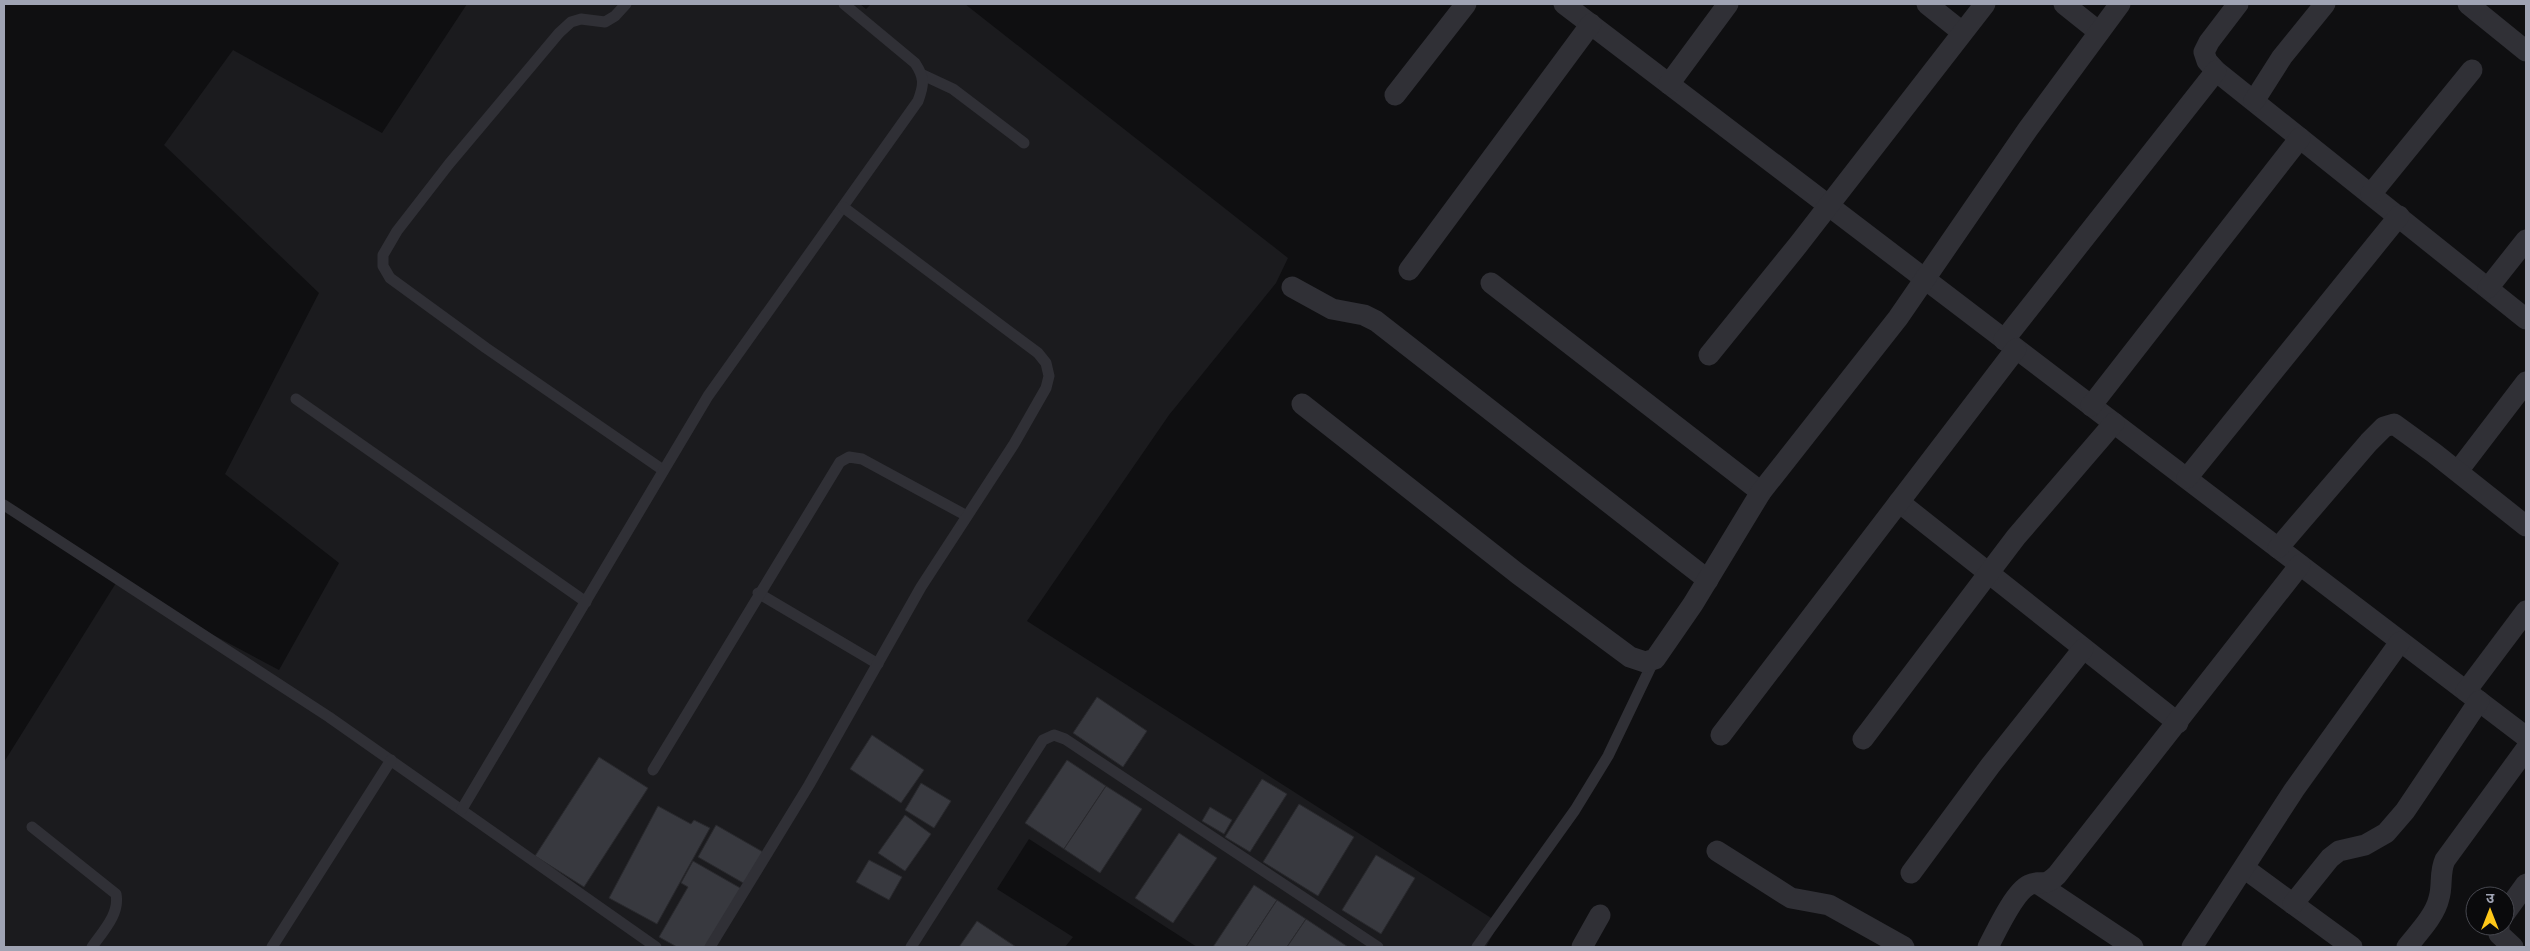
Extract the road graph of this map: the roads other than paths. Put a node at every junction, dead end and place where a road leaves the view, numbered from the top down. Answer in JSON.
{"nodes":[{"id":1,"x":626,"y":4,"type":"edge"},
{"id":2,"x":844,"y":4,"type":"edge"},
{"id":3,"x":1466,"y":4,"type":"edge"},
{"id":4,"x":1564,"y":4,"type":"edge"},
{"id":5,"x":1728,"y":4,"type":"edge"},
{"id":6,"x":1927,"y":4,"type":"edge"},
{"id":7,"x":1985,"y":4,"type":"edge"},
{"id":8,"x":2064,"y":4,"type":"edge"},
{"id":9,"x":2120,"y":4,"type":"edge"},
{"id":10,"x":2238,"y":4,"type":"edge"},
{"id":11,"x":2325,"y":4,"type":"edge"},
{"id":12,"x":2468,"y":4,"type":"edge"},
{"id":13,"x":1591,"y":24,"type":"junction"},
{"id":14,"x":1962,"y":32,"type":"junction"},
{"id":15,"x":2099,"y":32,"type":"junction"},
{"id":16,"x":2526,"y":51,"type":"edge"},
{"id":17,"x":2472,"y":70,"type":"dead end"},
{"id":18,"x":2216,"y":71,"type":"junction"},
{"id":19,"x":923,"y":75,"type":"junction"},
{"id":20,"x":1669,"y":84,"type":"junction"},
{"id":21,"x":1395,"y":94,"type":"dead end"},
{"id":22,"x":2254,"y":101,"type":"junction"},
{"id":23,"x":2300,"y":138,"type":"junction"},
{"id":24,"x":1024,"y":142,"type":"dead end"},
{"id":25,"x":2371,"y":194,"type":"junction"},
{"id":26,"x":1828,"y":206,"type":"junction"},
{"id":27,"x":843,"y":207,"type":"junction"},
{"id":28,"x":2399,"y":216,"type":"junction"},
{"id":29,"x":2526,"y":240,"type":"edge"},
{"id":30,"x":1409,"y":270,"type":"dead end"},
{"id":31,"x":1924,"y":279,"type":"junction"},
{"id":32,"x":1490,"y":283,"type":"dead end"},
{"id":33,"x":1292,"y":287,"type":"dead end"},
{"id":34,"x":2488,"y":288,"type":"junction"},
{"id":35,"x":2526,"y":318,"type":"edge"},
{"id":36,"x":2010,"y":345,"type":"junction"},
{"id":37,"x":1709,"y":355,"type":"dead end"},
{"id":38,"x":2526,"y":382,"type":"edge"},
{"id":39,"x":296,"y":399,"type":"dead end"},
{"id":40,"x":1302,"y":404,"type":"dead end"},
{"id":41,"x":2091,"y":406,"type":"junction"},
{"id":42,"x":2114,"y":423,"type":"junction"},
{"id":43,"x":663,"y":470,"type":"junction"},
{"id":44,"x":2458,"y":471,"type":"junction"},
{"id":45,"x":2187,"y":478,"type":"junction"},
{"id":46,"x":1761,"y":492,"type":"junction"},
{"id":47,"x":1899,"y":502,"type":"junction"},
{"id":48,"x":4,"y":505,"type":"edge"},
{"id":49,"x":967,"y":516,"type":"junction"},
{"id":50,"x":2526,"y":526,"type":"edge"},
{"id":51,"x":2278,"y":548,"type":"junction"},
{"id":52,"x":2300,"y":565,"type":"junction"},
{"id":53,"x":1987,"y":574,"type":"junction"},
{"id":54,"x":1708,"y":580,"type":"junction"},
{"id":55,"x":758,"y":593,"type":"junction"},
{"id":56,"x":586,"y":602,"type":"junction"},
{"id":57,"x":2526,"y":611,"type":"edge"},
{"id":58,"x":2400,"y":642,"type":"junction"},
{"id":59,"x":2083,"y":649,"type":"junction"},
{"id":60,"x":1655,"y":659,"type":"junction"},
{"id":61,"x":878,"y":664,"type":"junction"},
{"id":62,"x":2473,"y":696,"type":"junction"},
{"id":63,"x":2178,"y":723,"type":"junction"},
{"id":64,"x":1721,"y":735,"type":"dead end"},
{"id":65,"x":2526,"y":738,"type":"edge"},
{"id":66,"x":1863,"y":739,"type":"dead end"},
{"id":67,"x":2526,"y":749,"type":"edge"},
{"id":68,"x":391,"y":760,"type":"junction"},
{"id":69,"x":653,"y":770,"type":"dead end"},
{"id":70,"x":462,"y":809,"type":"junction"},
{"id":71,"x":32,"y":827,"type":"dead end"},
{"id":72,"x":1718,"y":851,"type":"dead end"},
{"id":73,"x":2244,"y":868,"type":"junction"},
{"id":74,"x":1911,"y":873,"type":"dead end"},
{"id":75,"x":2037,"y":883,"type":"junction"},
{"id":76,"x":2526,"y":884,"type":"edge"},
{"id":77,"x":2515,"y":899,"type":"edge"},
{"id":78,"x":2293,"y":904,"type":"junction"},
{"id":79,"x":1600,"y":916,"type":"dead end"},
{"id":80,"x":2501,"y":936,"type":"edge"},
{"id":81,"x":92,"y":947,"type":"edge"},
{"id":82,"x":272,"y":947,"type":"edge"},
{"id":83,"x":656,"y":947,"type":"edge"},
{"id":84,"x":710,"y":947,"type":"edge"},
{"id":85,"x":911,"y":947,"type":"edge"},
{"id":86,"x":1378,"y":947,"type":"edge"},
{"id":87,"x":1477,"y":947,"type":"edge"},
{"id":88,"x":1582,"y":947,"type":"edge"},
{"id":89,"x":1904,"y":947,"type":"edge"},
{"id":90,"x":1988,"y":947,"type":"edge"},
{"id":91,"x":2133,"y":947,"type":"edge"},
{"id":92,"x":2192,"y":947,"type":"edge"},
{"id":93,"x":2352,"y":947,"type":"edge"},
{"id":94,"x":2407,"y":947,"type":"edge"},
{"id":95,"x":2513,"y":947,"type":"edge"}],
"edges":[{"from":1,"to":43,"type":"lane"},
{"from":2,"to":19,"type":"lane"},
{"from":3,"to":21,"type":"street"},
{"from":4,"to":13,"type":"street"},
{"from":5,"to":20,"type":"street"},
{"from":6,"to":14,"type":"street"},
{"from":7,"to":14,"type":"street"},
{"from":8,"to":15,"type":"street"},
{"from":9,"to":15,"type":"street"},
{"from":10,"to":18,"type":"street"},
{"from":11,"to":22,"type":"street"},
{"from":12,"to":16,"type":"street"},
{"from":13,"to":20,"type":"street"},
{"from":13,"to":30,"type":"street"},
{"from":14,"to":26,"type":"street"},
{"from":15,"to":31,"type":"street"},
{"from":17,"to":25,"type":"street"},
{"from":18,"to":22,"type":"street"},
{"from":18,"to":36,"type":"street"},
{"from":19,"to":24,"type":"lane"},
{"from":19,"to":27,"type":"lane"},
{"from":20,"to":26,"type":"street"},
{"from":22,"to":23,"type":"street"},
{"from":23,"to":25,"type":"street"},
{"from":23,"to":41,"type":"street"},
{"from":25,"to":28,"type":"street"},
{"from":26,"to":31,"type":"street"},
{"from":26,"to":37,"type":"street"},
{"from":27,"to":43,"type":"lane"},
{"from":27,"to":49,"type":"lane"},
{"from":28,"to":34,"type":"street"},
{"from":28,"to":45,"type":"street"},
{"from":29,"to":34,"type":"street"},
{"from":31,"to":36,"type":"street"},
{"from":31,"to":46,"type":"street"},
{"from":32,"to":46,"type":"street"},
{"from":33,"to":54,"type":"street"},
{"from":34,"to":35,"type":"street"},
{"from":36,"to":41,"type":"street"},
{"from":36,"to":47,"type":"street"},
{"from":38,"to":44,"type":"street"},
{"from":39,"to":56,"type":"lane"},
{"from":40,"to":60,"type":"street"},
{"from":41,"to":42,"type":"street"},
{"from":42,"to":45,"type":"street"},
{"from":42,"to":53,"type":"street"},
{"from":43,"to":56,"type":"lane"},
{"from":44,"to":50,"type":"street"},
{"from":44,"to":51,"type":"street"},
{"from":45,"to":51,"type":"street"},
{"from":46,"to":54,"type":"street"},
{"from":47,"to":53,"type":"street"},
{"from":47,"to":64,"type":"street"},
{"from":48,"to":68,"type":"lane"},
{"from":49,"to":55,"type":"lane"},
{"from":49,"to":61,"type":"lane"},
{"from":51,"to":52,"type":"street"},
{"from":52,"to":58,"type":"street"},
{"from":52,"to":63,"type":"street"},
{"from":53,"to":59,"type":"street"},
{"from":53,"to":66,"type":"street"},
{"from":54,"to":60,"type":"street"},
{"from":55,"to":61,"type":"lane"},
{"from":55,"to":69,"type":"lane"},
{"from":56,"to":70,"type":"lane"},
{"from":57,"to":62,"type":"street"},
{"from":58,"to":62,"type":"street"},
{"from":58,"to":73,"type":"street"},
{"from":59,"to":63,"type":"street"},
{"from":59,"to":74,"type":"street"},
{"from":60,"to":87,"type":"lane"},
{"from":61,"to":84,"type":"lane"},
{"from":62,"to":65,"type":"street"},
{"from":62,"to":78,"type":"street"},
{"from":63,"to":75,"type":"street"},
{"from":67,"to":94,"type":"street"},
{"from":68,"to":70,"type":"lane"},
{"from":68,"to":82,"type":"lane"},
{"from":70,"to":83,"type":"lane"},
{"from":71,"to":81,"type":"lane"},
{"from":72,"to":89,"type":"street"},
{"from":73,"to":78,"type":"street"},
{"from":73,"to":92,"type":"street"},
{"from":75,"to":90,"type":"street"},
{"from":75,"to":91,"type":"street"},
{"from":76,"to":77,"type":"street"},
{"from":78,"to":93,"type":"street"},
{"from":79,"to":88,"type":"street"},
{"from":80,"to":95,"type":"street"},
{"from":85,"to":86,"type":"lane"}]}
